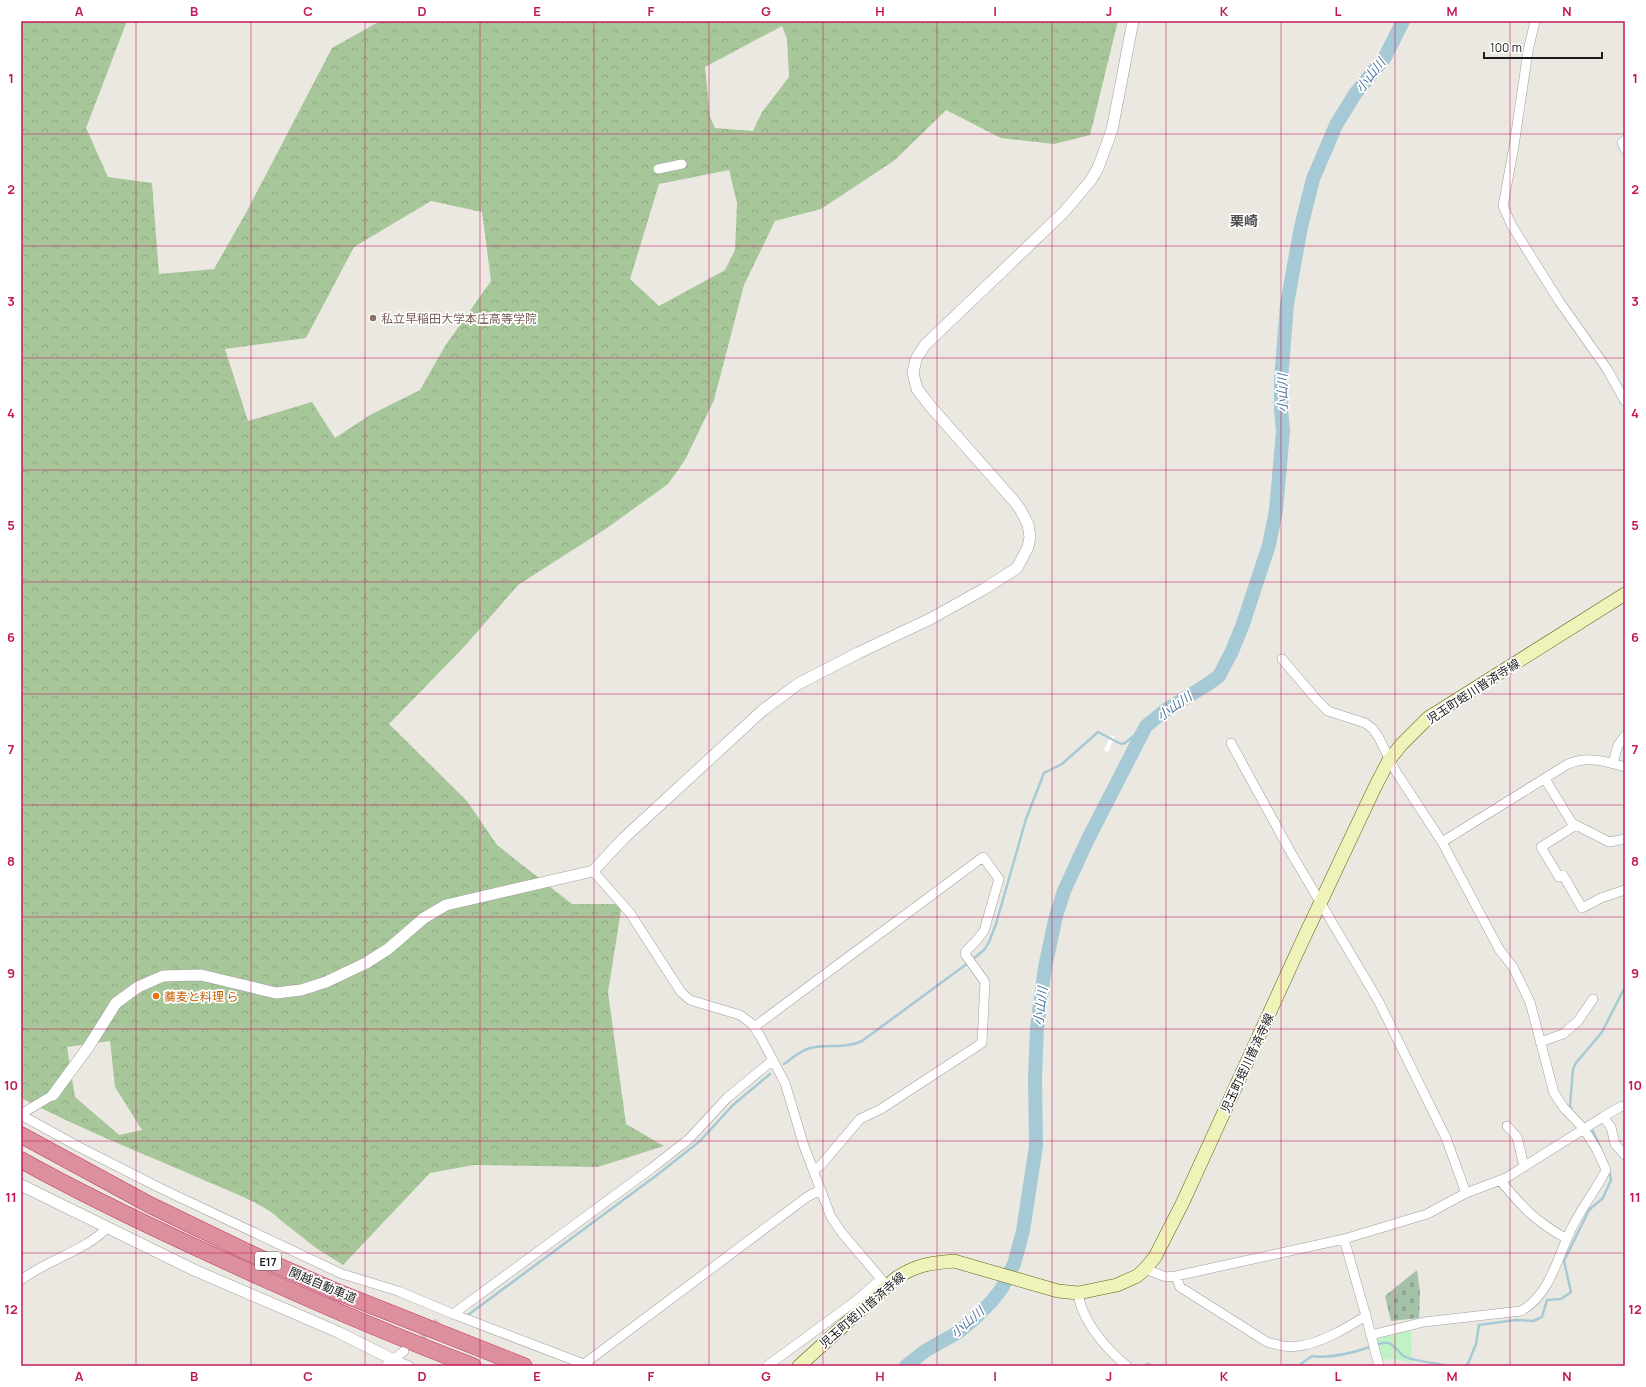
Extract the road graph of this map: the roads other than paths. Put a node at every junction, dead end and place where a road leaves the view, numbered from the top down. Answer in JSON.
{"nodes":[{"id":1,"x":1133,"y":21,"type":"edge"},
{"id":2,"x":1535,"y":21,"type":"edge"},
{"id":3,"x":1625,"y":140,"type":"edge"},
{"id":4,"x":1625,"y":149,"type":"edge"},
{"id":5,"x":682,"y":164,"type":"dead end"},
{"id":6,"x":658,"y":169,"type":"dead end"},
{"id":7,"x":1625,"y":401,"type":"edge"},
{"id":8,"x":1625,"y":594,"type":"edge"},
{"id":9,"x":1282,"y":659,"type":"dead end"},
{"id":10,"x":1625,"y":736,"type":"edge"},
{"id":11,"x":1231,"y":743,"type":"dead end"},
{"id":12,"x":1389,"y":760,"type":"junction"},
{"id":13,"x":1613,"y":764,"type":"junction"},
{"id":14,"x":1625,"y":767,"type":"edge"},
{"id":15,"x":1545,"y":778,"type":"junction"},
{"id":16,"x":1576,"y":825,"type":"junction"},
{"id":17,"x":1625,"y":839,"type":"edge"},
{"id":18,"x":1442,"y":842,"type":"junction"},
{"id":19,"x":593,"y":871,"type":"junction"},
{"id":20,"x":1625,"y":890,"type":"edge"},
{"id":21,"x":1321,"y":903,"type":"junction"},
{"id":22,"x":1593,"y":999,"type":"dead end"},
{"id":23,"x":754,"y":1027,"type":"junction"},
{"id":24,"x":1540,"y":1042,"type":"junction"},
{"id":25,"x":772,"y":1060,"type":"junction"},
{"id":26,"x":53,"y":1095,"type":"joint"},
{"id":27,"x":1625,"y":1106,"type":"edge"},
{"id":28,"x":21,"y":1114,"type":"edge"},
{"id":29,"x":1603,"y":1117,"type":"junction"},
{"id":30,"x":1507,"y":1126,"type":"dead end"},
{"id":31,"x":1584,"y":1129,"type":"junction"},
{"id":32,"x":21,"y":1135,"type":"edge"},
{"id":33,"x":1625,"y":1155,"type":"edge"},
{"id":34,"x":21,"y":1160,"type":"edge"},
{"id":35,"x":1524,"y":1166,"type":"junction"},
{"id":36,"x":814,"y":1170,"type":"junction"},
{"id":37,"x":1500,"y":1180,"type":"junction"},
{"id":38,"x":21,"y":1186,"type":"edge"},
{"id":39,"x":820,"y":1190,"type":"junction"},
{"id":40,"x":1466,"y":1193,"type":"junction"},
{"id":41,"x":107,"y":1228,"type":"junction"},
{"id":42,"x":1344,"y":1239,"type":"junction"},
{"id":43,"x":1567,"y":1239,"type":"junction"},
{"id":44,"x":1145,"y":1269,"type":"junction"},
{"id":45,"x":1176,"y":1276,"type":"junction"},
{"id":46,"x":21,"y":1280,"type":"edge"},
{"id":47,"x":884,"y":1283,"type":"junction"},
{"id":48,"x":1078,"y":1293,"type":"junction"},
{"id":49,"x":449,"y":1312,"type":"junction"},
{"id":50,"x":1366,"y":1316,"type":"junction"},
{"id":51,"x":441,"y":1320,"type":"tunnel mouth"},
{"id":52,"x":1371,"y":1335,"type":"junction"},
{"id":53,"x":404,"y":1351,"type":"tunnel mouth"},
{"id":54,"x":390,"y":1363,"type":"edge"},
{"id":55,"x":586,"y":1365,"type":"edge"},
{"id":56,"x":409,"y":1366,"type":"edge"},
{"id":57,"x":473,"y":1366,"type":"edge"},
{"id":58,"x":524,"y":1366,"type":"edge"},
{"id":59,"x":767,"y":1366,"type":"edge"},
{"id":60,"x":799,"y":1366,"type":"edge"},
{"id":61,"x":1127,"y":1366,"type":"edge"},
{"id":62,"x":1379,"y":1366,"type":"edge"}],
"edges":[{"from":1,"to":19,"type":"street"},
{"from":2,"to":7,"type":"street"},
{"from":3,"to":4,"type":"street"},
{"from":5,"to":6,"type":"street"},
{"from":8,"to":12,"type":"main road","name":"児玉町蛭川普済寺線"},
{"from":9,"to":12,"type":"street"},
{"from":10,"to":13,"type":"street"},
{"from":11,"to":21,"type":"street"},
{"from":12,"to":18,"type":"street"},
{"from":12,"to":21,"type":"main road","name":"児玉町蛭川普済寺線"},
{"from":13,"to":14,"type":"street"},
{"from":13,"to":15,"type":"street"},
{"from":15,"to":16,"type":"street"},
{"from":15,"to":18,"type":"street"},
{"from":16,"to":17,"type":"street"},
{"from":16,"to":20,"type":"street"},
{"from":18,"to":24,"type":"street"},
{"from":19,"to":23,"type":"street"},
{"from":19,"to":26,"type":"street"},
{"from":21,"to":40,"type":"street"},
{"from":21,"to":44,"type":"main road","name":"児玉町蛭川普済寺線"},
{"from":22,"to":24,"type":"street"},
{"from":23,"to":25,"type":"street"},
{"from":23,"to":36,"type":"street"},
{"from":24,"to":31,"type":"street"},
{"from":25,"to":36,"type":"street"},
{"from":25,"to":49,"type":"street"},
{"from":26,"to":28,"type":"street"},
{"from":27,"to":29,"type":"street"},
{"from":28,"to":49,"type":"street"},
{"from":29,"to":31,"type":"street"},
{"from":29,"to":33,"type":"street"},
{"from":30,"to":35,"type":"street"},
{"from":31,"to":35,"type":"street"},
{"from":31,"to":43,"type":"street"},
{"from":32,"to":58,"type":"highway","name":"関越自動車道","number":"E17"},
{"from":34,"to":57,"type":"highway","name":"関越自動車道","number":"E17"},
{"from":35,"to":37,"type":"street"},
{"from":36,"to":39,"type":"street"},
{"from":37,"to":40,"type":"street"},
{"from":37,"to":43,"type":"street"},
{"from":38,"to":41,"type":"street"},
{"from":39,"to":47,"type":"street"},
{"from":39,"to":55,"type":"street"},
{"from":40,"to":42,"type":"street"},
{"from":41,"to":46,"type":"street"},
{"from":41,"to":54,"type":"street"},
{"from":42,"to":45,"type":"street"},
{"from":42,"to":50,"type":"street"},
{"from":43,"to":52,"type":"street"},
{"from":44,"to":45,"type":"street"},
{"from":44,"to":48,"type":"main road","name":"児玉町蛭川普済寺線"},
{"from":45,"to":50,"type":"street"},
{"from":47,"to":48,"type":"main road","name":"児玉町蛭川普済寺線"},
{"from":47,"to":59,"type":"street"},
{"from":47,"to":60,"type":"main road","name":"児玉町蛭川普済寺線"},
{"from":48,"to":61,"type":"street"},
{"from":49,"to":51,"type":"street"},
{"from":49,"to":55,"type":"street"},
{"from":50,"to":52,"type":"street"},
{"from":52,"to":62,"type":"street"},
{"from":53,"to":54,"type":"street"},
{"from":54,"to":56,"type":"street"}]}
